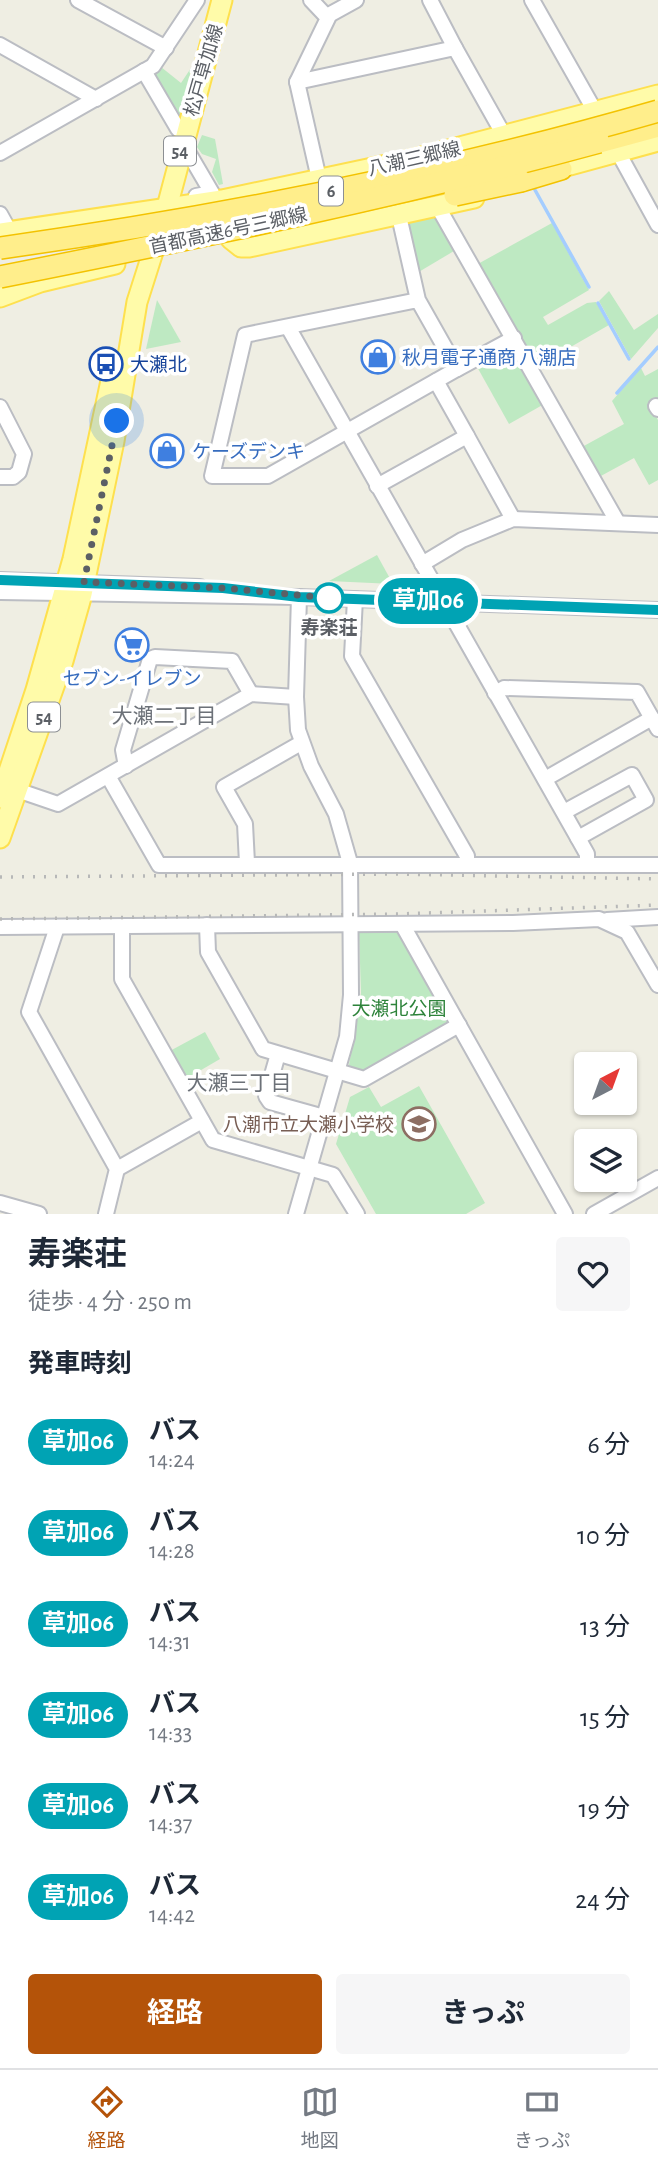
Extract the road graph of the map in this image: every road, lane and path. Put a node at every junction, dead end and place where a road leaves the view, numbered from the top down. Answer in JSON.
{"nodes":[{"id":1,"x":78,"y":0,"type":"edge"},
{"id":2,"x":197,"y":0,"type":"edge"},
{"id":3,"x":222,"y":0,"type":"edge"},
{"id":4,"x":311,"y":0,"type":"edge"},
{"id":5,"x":356,"y":0,"type":"edge"},
{"id":6,"x":430,"y":0,"type":"edge"},
{"id":7,"x":532,"y":0,"type":"edge"},
{"id":8,"x":327,"y":16,"type":"junction"},
{"id":9,"x":0,"y":45,"type":"edge"},
{"id":10,"x":166,"y":48,"type":"junction"},
{"id":11,"x":456,"y":48,"type":"junction"},
{"id":12,"x":144,"y":71,"type":"junction"},
{"id":13,"x":297,"y":82,"type":"junction"},
{"id":14,"x":658,"y":95,"type":"edge"},
{"id":15,"x":96,"y":99,"type":"junction"},
{"id":16,"x":658,"y":111,"type":"edge"},
{"id":17,"x":596,"y":113,"type":"junction"},
{"id":18,"x":658,"y":126,"type":"edge"},
{"id":19,"x":505,"y":137,"type":"junction"},
{"id":20,"x":183,"y":141,"type":"junction"},
{"id":21,"x":658,"y":141,"type":"edge"},
{"id":22,"x":0,"y":153,"type":"edge"},
{"id":23,"x":618,"y":154,"type":"junction"},
{"id":24,"x":561,"y":169,"type":"junction"},
{"id":25,"x":319,"y":179,"type":"junction"},
{"id":26,"x":167,"y":205,"type":"junction"},
{"id":27,"x":438,"y":207,"type":"junction"},
{"id":28,"x":0,"y":214,"type":"edge"},
{"id":29,"x":399,"y":216,"type":"junction"},
{"id":30,"x":658,"y":225,"type":"edge"},
{"id":31,"x":3,"y":238,"type":"edge"},
{"id":32,"x":231,"y":239,"type":"junction"},
{"id":33,"x":155,"y":251,"type":"junction"},
{"id":34,"x":0,"y":277,"type":"edge"},
{"id":35,"x":0,"y":297,"type":"edge"},
{"id":36,"x":418,"y":300,"type":"junction"},
{"id":37,"x":288,"y":327,"type":"junction"},
{"id":38,"x":514,"y":338,"type":"junction"},
{"id":39,"x":457,"y":369,"type":"junction"},
{"id":40,"x":436,"y":381,"type":"junction"},
{"id":41,"x":0,"y":407,"type":"edge"},
{"id":42,"x":347,"y":431,"type":"junction"},
{"id":43,"x":467,"y":436,"type":"junction"},
{"id":44,"x":0,"y":477,"type":"edge"},
{"id":45,"x":377,"y":486,"type":"junction"},
{"id":46,"x":513,"y":519,"type":"junction"},
{"id":47,"x":618,"y":523,"type":"junction"},
{"id":48,"x":658,"y":525,"type":"edge"},
{"id":49,"x":422,"y":564,"type":"junction"},
{"id":50,"x":0,"y":580,"type":"edge"},
{"id":51,"x":74,"y":587,"type":"junction"},
{"id":52,"x":0,"y":592,"type":"edge"},
{"id":53,"x":299,"y":597,"type":"junction"},
{"id":54,"x":355,"y":599,"type":"junction"},
{"id":55,"x":442,"y":602,"type":"junction"},
{"id":56,"x":658,"y":610,"type":"edge"},
{"id":57,"x":495,"y":693,"type":"junction"},
{"id":58,"x":251,"y":694,"type":"junction"},
{"id":59,"x":296,"y":697,"type":"junction"},
{"id":60,"x":655,"y":723,"type":"edge"},
{"id":61,"x":301,"y":743,"type":"junction"},
{"id":62,"x":126,"y":766,"type":"junction"},
{"id":63,"x":108,"y":776,"type":"junction"},
{"id":64,"x":545,"y":779,"type":"junction"},
{"id":65,"x":9,"y":794,"type":"edge"},
{"id":66,"x":564,"y":812,"type":"junction"},
{"id":67,"x":0,"y":838,"type":"edge"},
{"id":68,"x":578,"y":838,"type":"junction"},
{"id":69,"x":247,"y":863,"type":"junction"},
{"id":70,"x":350,"y":863,"type":"junction"},
{"id":71,"x":587,"y":863,"type":"junction"},
{"id":72,"x":467,"y":864,"type":"junction"},
{"id":73,"x":658,"y":865,"type":"edge"},
{"id":74,"x":658,"y":917,"type":"edge"},
{"id":75,"x":606,"y":920,"type":"junction"},
{"id":76,"x":350,"y":922,"type":"junction"},
{"id":77,"x":401,"y":924,"type":"junction"},
{"id":78,"x":207,"y":925,"type":"junction"},
{"id":79,"x":57,"y":927,"type":"junction"},
{"id":80,"x":122,"y":927,"type":"junction"},
{"id":81,"x":3,"y":930,"type":"edge"},
{"id":82,"x":658,"y":985,"type":"edge"},
{"id":83,"x":458,"y":1025,"type":"junction"},
{"id":84,"x":278,"y":1054,"type":"junction"},
{"id":85,"x":337,"y":1071,"type":"junction"},
{"id":86,"x":324,"y":1118,"type":"junction"},
{"id":87,"x":202,"y":1121,"type":"junction"},
{"id":88,"x":309,"y":1168,"type":"junction"},
{"id":89,"x":117,"y":1169,"type":"junction"},
{"id":90,"x":658,"y":1178,"type":"edge"},
{"id":91,"x":0,"y":1203,"type":"edge"},
{"id":92,"x":38,"y":1214,"type":"edge"},
{"id":93,"x":106,"y":1214,"type":"edge"},
{"id":94,"x":296,"y":1214,"type":"edge"},
{"id":95,"x":357,"y":1214,"type":"edge"},
{"id":96,"x":565,"y":1214,"type":"edge"},
{"id":97,"x":594,"y":1214,"type":"edge"}],
"edges":[{"from":1,"to":10,"type":"street"},
{"from":2,"to":10,"type":"street"},
{"from":3,"to":20,"type":"main road","name":"松戸草加線","number":"54"},
{"from":4,"to":8,"type":"street"},
{"from":5,"to":8,"type":"street"},
{"from":6,"to":11,"type":"street"},
{"from":7,"to":17,"type":"street"},
{"from":8,"to":13,"type":"street"},
{"from":9,"to":15,"type":"street"},
{"from":10,"to":12,"type":"street"},
{"from":11,"to":13,"type":"street"},
{"from":11,"to":19,"type":"street"},
{"from":12,"to":15,"type":"street"},
{"from":12,"to":20,"type":"street"},
{"from":13,"to":25,"type":"street"},
{"from":14,"to":17,"type":"main road","name":"八潮三郷線"},
{"from":15,"to":22,"type":"street"},
{"from":16,"to":31,"type":"highway","name":"首都高速6号三郷線","number":"6","bridge":true},
{"from":17,"to":19,"type":"main road","name":"八潮三郷線"},
{"from":18,"to":33,"type":"highway","name":"首都高速6号三郷線","number":"6","bridge":true},
{"from":19,"to":25,"type":"main road","name":"八潮三郷線"},
{"from":20,"to":26,"type":"main road","name":"松戸草加線","number":"54"},
{"from":20,"to":26,"type":"street"},
{"from":21,"to":23,"type":"main road","name":"八潮三郷線"},
{"from":23,"to":24,"type":"main road","name":"八潮三郷線"},
{"from":23,"to":30,"type":"street"},
{"from":24,"to":27,"type":"main road","name":"八潮三郷線"},
{"from":24,"to":32,"type":"main road","name":"八潮三郷線"},
{"from":24,"to":33,"type":"highway","bridge":true},
{"from":25,"to":26,"type":"main road","name":"八潮三郷線"},
{"from":26,"to":31,"type":"main road","name":"八潮三郷線"},
{"from":26,"to":33,"type":"main road","name":"松戸草加線","number":"54"},
{"from":27,"to":29,"type":"main road","name":"八潮三郷線"},
{"from":27,"to":38,"type":"street"},
{"from":28,"to":31,"type":"street"},
{"from":29,"to":32,"type":"main road","name":"八潮三郷線"},
{"from":29,"to":36,"type":"street"},
{"from":32,"to":33,"type":"main road","name":"八潮三郷線"},
{"from":33,"to":34,"type":"highway","name":"首都高速6号三郷線","number":"6","bridge":true},
{"from":33,"to":35,"type":"main road","name":"八潮三郷線"},
{"from":33,"to":51,"type":"main road","name":"松戸草加線","number":"54"},
{"from":36,"to":37,"type":"street"},
{"from":36,"to":39,"type":"street"},
{"from":37,"to":42,"type":"street"},
{"from":37,"to":42,"type":"street"},
{"from":38,"to":39,"type":"street"},
{"from":38,"to":47,"type":"street"},
{"from":39,"to":40,"type":"street"},
{"from":40,"to":42,"type":"street"},
{"from":40,"to":43,"type":"street"},
{"from":41,"to":44,"type":"street"},
{"from":42,"to":45,"type":"street"},
{"from":43,"to":45,"type":"street"},
{"from":43,"to":46,"type":"street"},
{"from":45,"to":49,"type":"street"},
{"from":46,"to":47,"type":"street"},
{"from":46,"to":49,"type":"street"},
{"from":47,"to":48,"type":"street"},
{"from":49,"to":55,"type":"street"},
{"from":50,"to":51,"type":"street"},
{"from":51,"to":52,"type":"street"},
{"from":51,"to":53,"type":"street"},
{"from":51,"to":65,"type":"main road","name":"松戸草加線","number":"54"},
{"from":53,"to":54,"type":"street"},
{"from":53,"to":59,"type":"street"},
{"from":54,"to":55,"type":"street"},
{"from":54,"to":72,"type":"street"},
{"from":55,"to":56,"type":"street"},
{"from":55,"to":57,"type":"street"},
{"from":57,"to":60,"type":"street"},
{"from":57,"to":64,"type":"street"},
{"from":58,"to":59,"type":"street"},
{"from":58,"to":62,"type":"street"},
{"from":58,"to":62,"type":"street"},
{"from":59,"to":61,"type":"street"},
{"from":60,"to":64,"type":"street"},
{"from":61,"to":69,"type":"street"},
{"from":61,"to":70,"type":"street"},
{"from":62,"to":63,"type":"street"},
{"from":63,"to":65,"type":"street"},
{"from":63,"to":69,"type":"street"},
{"from":64,"to":66,"type":"street"},
{"from":65,"to":67,"type":"main road","name":"松戸草加線","number":"54"},
{"from":66,"to":68,"type":"street"},
{"from":66,"to":68,"type":"street"},
{"from":68,"to":71,"type":"street"},
{"from":69,"to":70,"type":"street"},
{"from":70,"to":72,"type":"street"},
{"from":70,"to":76,"type":"street"},
{"from":71,"to":72,"type":"street"},
{"from":71,"to":73,"type":"street"},
{"from":74,"to":75,"type":"street"},
{"from":75,"to":77,"type":"street"},
{"from":75,"to":82,"type":"street"},
{"from":76,"to":77,"type":"street"},
{"from":76,"to":78,"type":"street"},
{"from":76,"to":85,"type":"street"},
{"from":77,"to":83,"type":"street"},
{"from":78,"to":80,"type":"street"},
{"from":78,"to":84,"type":"street"},
{"from":79,"to":80,"type":"street"},
{"from":79,"to":81,"type":"street"},
{"from":79,"to":89,"type":"street"},
{"from":80,"to":87,"type":"street"},
{"from":83,"to":85,"type":"street"},
{"from":83,"to":96,"type":"street"},
{"from":84,"to":85,"type":"street"},
{"from":84,"to":86,"type":"street"},
{"from":85,"to":86,"type":"street"},
{"from":86,"to":88,"type":"street"},
{"from":87,"to":88,"type":"street"},
{"from":87,"to":89,"type":"street"},
{"from":88,"to":94,"type":"street"},
{"from":88,"to":95,"type":"street"},
{"from":89,"to":93,"type":"street"},
{"from":90,"to":97,"type":"street"},
{"from":91,"to":92,"type":"street"}]}
